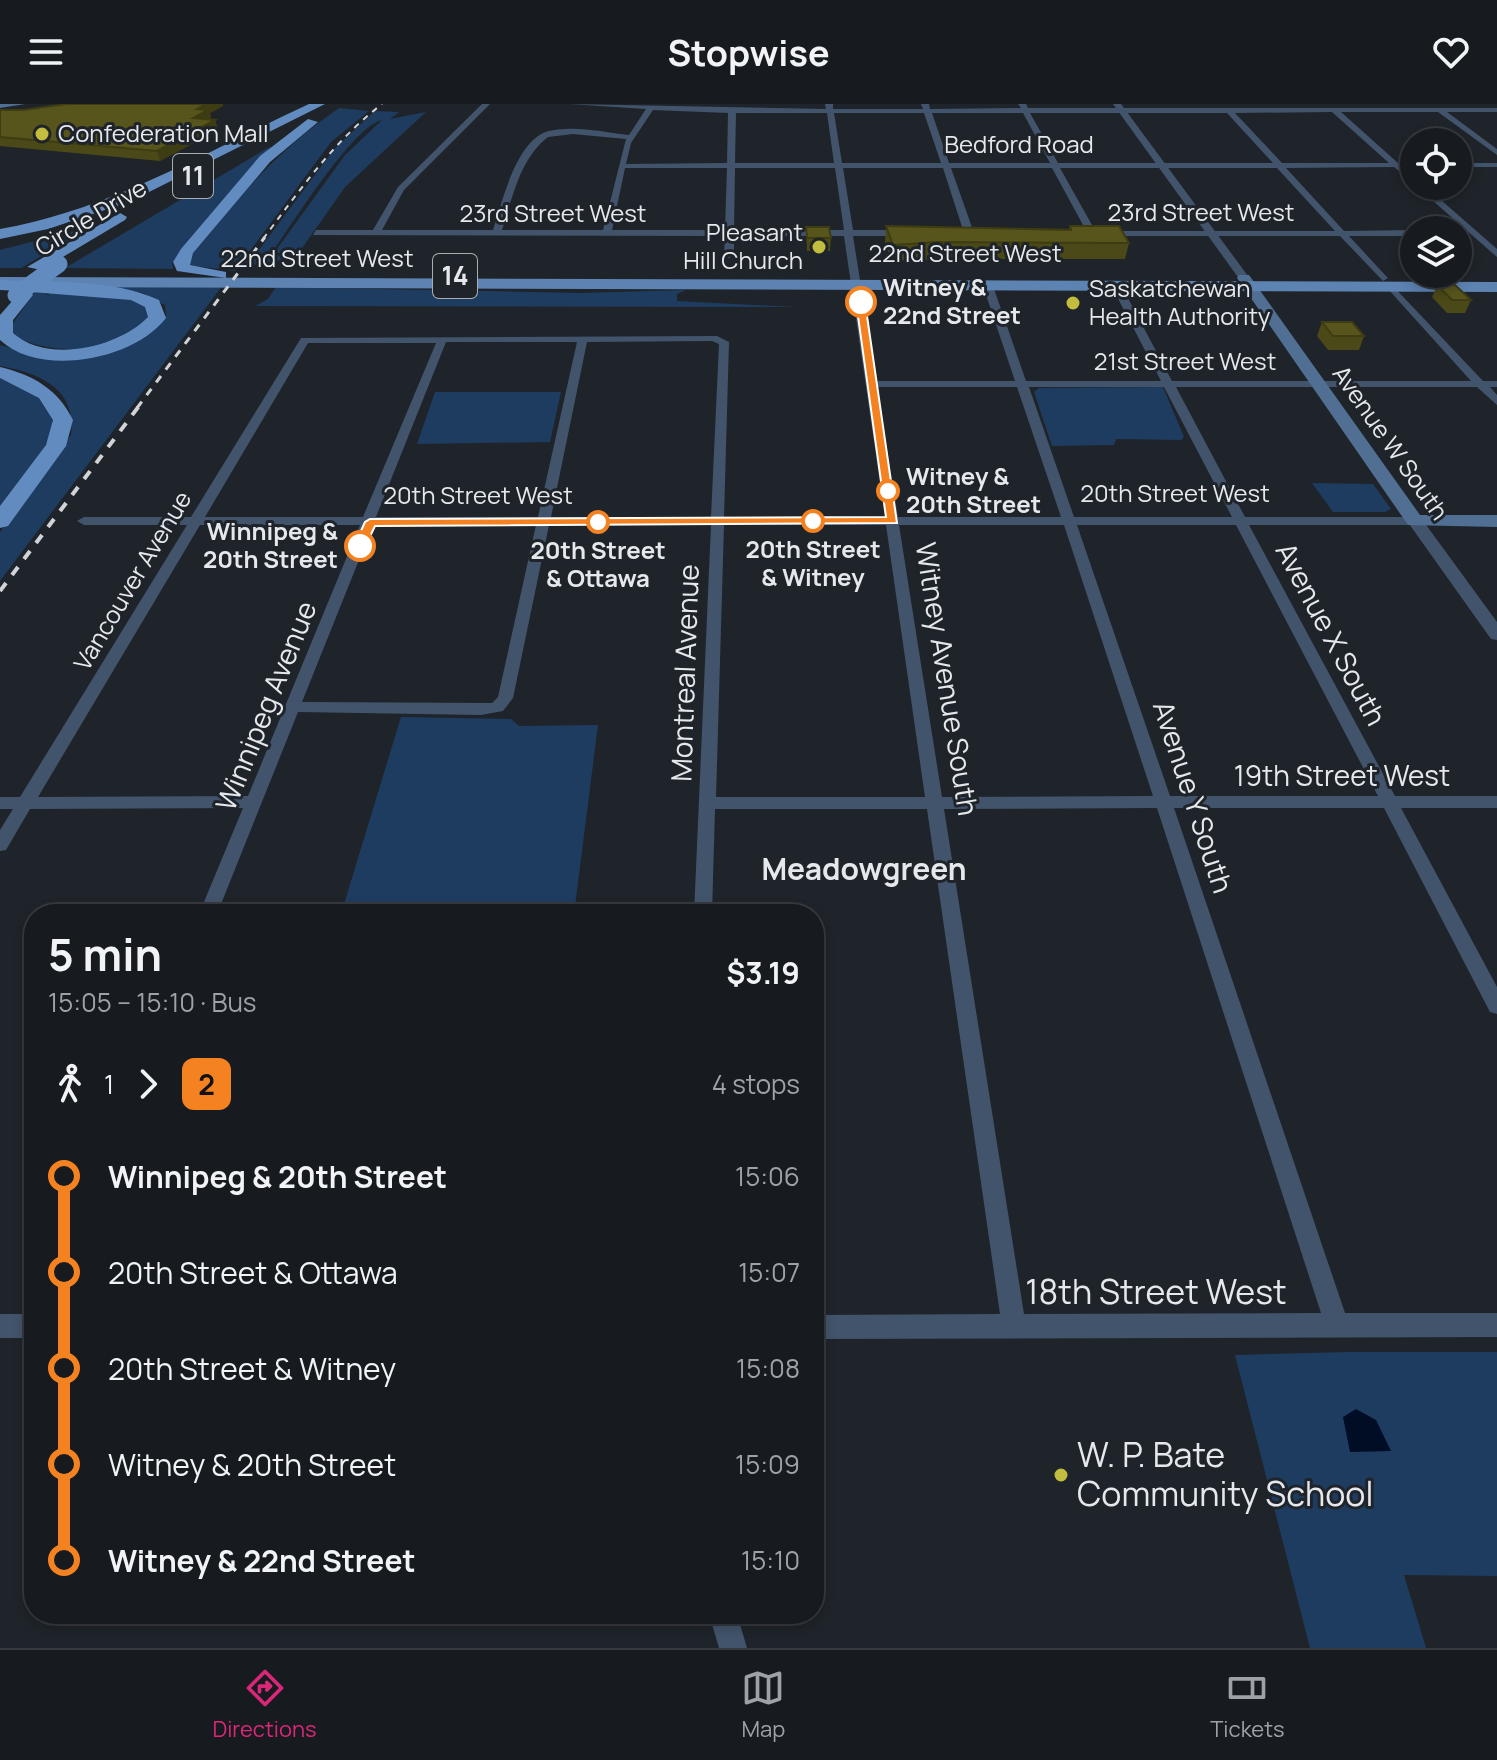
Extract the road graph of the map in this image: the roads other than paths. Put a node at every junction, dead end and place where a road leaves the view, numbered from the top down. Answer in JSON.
{"nodes":[{"id":1,"x":20,"y":104,"type":"edge"},
{"id":2,"x":320,"y":104,"type":"edge"},
{"id":3,"x":329,"y":104,"type":"edge"},
{"id":4,"x":338,"y":104,"type":"edge"},
{"id":5,"x":486,"y":104,"type":"edge"},
{"id":6,"x":573,"y":104,"type":"edge"},
{"id":7,"x":1432,"y":104,"type":"edge"},
{"id":8,"x":0,"y":105,"type":"edge"},
{"id":9,"x":830,"y":107,"type":"edge"},
{"id":10,"x":926,"y":107,"type":"edge"},
{"id":11,"x":1024,"y":107,"type":"edge"},
{"id":12,"x":1119,"y":107,"type":"edge"},
{"id":13,"x":651,"y":108,"type":"junction"},
{"id":14,"x":1229,"y":110,"type":"junction"},
{"id":15,"x":1334,"y":110,"type":"junction"},
{"id":16,"x":1440,"y":110,"type":"junction"},
{"id":17,"x":1497,"y":110,"type":"edge"},
{"id":18,"x":732,"y":111,"type":"junction"},
{"id":19,"x":296,"y":125,"type":"junction"},
{"id":20,"x":631,"y":137,"type":"junction"},
{"id":21,"x":1497,"y":153,"type":"edge"},
{"id":22,"x":945,"y":165,"type":"junction"},
{"id":23,"x":1162,"y":165,"type":"junction"},
{"id":24,"x":1280,"y":165,"type":"junction"},
{"id":25,"x":1397,"y":165,"type":"junction"},
{"id":26,"x":1472,"y":165,"type":"edge"},
{"id":27,"x":1497,"y":165,"type":"edge"},
{"id":28,"x":623,"y":166,"type":"junction"},
{"id":29,"x":730,"y":166,"type":"junction"},
{"id":30,"x":839,"y":166,"type":"junction"},
{"id":31,"x":1055,"y":166,"type":"junction"},
{"id":32,"x":1400,"y":168,"type":"edge"},
{"id":33,"x":176,"y":176,"type":"junction"},
{"id":34,"x":198,"y":182,"type":"dead end"},
{"id":35,"x":1435,"y":200,"type":"edge"},
{"id":36,"x":135,"y":218,"type":"dead end"},
{"id":37,"x":316,"y":233,"type":"dead end"},
{"id":38,"x":925,"y":233,"type":"edge"},
{"id":39,"x":955,"y":233,"type":"edge"},
{"id":40,"x":1211,"y":233,"type":"junction"},
{"id":41,"x":1342,"y":233,"type":"junction"},
{"id":42,"x":1400,"y":233,"type":"edge"},
{"id":43,"x":1497,"y":233,"type":"edge"},
{"id":44,"x":0,"y":234,"type":"edge"},
{"id":45,"x":375,"y":234,"type":"junction"},
{"id":46,"x":496,"y":234,"type":"junction"},
{"id":47,"x":607,"y":234,"type":"junction"},
{"id":48,"x":730,"y":234,"type":"junction"},
{"id":49,"x":849,"y":234,"type":"junction"},
{"id":50,"x":1080,"y":234,"type":"edge"},
{"id":51,"x":1092,"y":234,"type":"junction"},
{"id":52,"x":1473,"y":234,"type":"junction"},
{"id":53,"x":0,"y":248,"type":"edge"},
{"id":54,"x":1497,"y":254,"type":"edge"},
{"id":55,"x":729,"y":255,"type":"dead end"},
{"id":56,"x":220,"y":275,"type":"junction"},
{"id":57,"x":1497,"y":278,"type":"edge"},
{"id":58,"x":858,"y":282,"type":"junction"},
{"id":59,"x":1248,"y":282,"type":"junction"},
{"id":60,"x":1387,"y":282,"type":"junction"},
{"id":61,"x":988,"y":286,"type":"junction"},
{"id":62,"x":1117,"y":287,"type":"junction"},
{"id":63,"x":1497,"y":287,"type":"edge"},
{"id":64,"x":6,"y":288,"type":"edge"},
{"id":65,"x":0,"y":311,"type":"edge"},
{"id":66,"x":443,"y":338,"type":"junction"},
{"id":67,"x":583,"y":338,"type":"junction"},
{"id":68,"x":0,"y":372,"type":"edge"},
{"id":69,"x":872,"y":384,"type":"junction"},
{"id":70,"x":1020,"y":384,"type":"junction"},
{"id":71,"x":1169,"y":384,"type":"junction"},
{"id":72,"x":1320,"y":384,"type":"junction"},
{"id":73,"x":1481,"y":384,"type":"junction"},
{"id":74,"x":1497,"y":384,"type":"edge"},
{"id":75,"x":1497,"y":402,"type":"edge"},
{"id":76,"x":1068,"y":520,"type":"junction"},
{"id":77,"x":1243,"y":520,"type":"junction"},
{"id":78,"x":0,"y":521,"type":"edge"},
{"id":79,"x":84,"y":521,"type":"dead end"},
{"id":80,"x":717,"y":521,"type":"junction"},
{"id":81,"x":893,"y":521,"type":"junction"},
{"id":82,"x":1415,"y":521,"type":"junction"},
{"id":83,"x":1497,"y":521,"type":"edge"},
{"id":84,"x":194,"y":522,"type":"junction"},
{"id":85,"x":370,"y":522,"type":"junction"},
{"id":86,"x":543,"y":522,"type":"junction"},
{"id":87,"x":1497,"y":635,"type":"edge"},
{"id":88,"x":293,"y":707,"type":"junction"},
{"id":89,"x":26,"y":802,"type":"junction"},
{"id":90,"x":255,"y":802,"type":"junction"},
{"id":91,"x":1391,"y":802,"type":"junction"},
{"id":92,"x":1497,"y":802,"type":"edge"},
{"id":93,"x":0,"y":803,"type":"edge"},
{"id":94,"x":706,"y":803,"type":"junction"},
{"id":95,"x":935,"y":803,"type":"junction"},
{"id":96,"x":1163,"y":803,"type":"junction"},
{"id":97,"x":0,"y":845,"type":"edge"},
{"id":98,"x":212,"y":904,"type":"edge"},
{"id":99,"x":703,"y":904,"type":"edge"},
{"id":100,"x":1497,"y":1006,"type":"edge"},
{"id":101,"x":1497,"y":1325,"type":"edge"},
{"id":102,"x":0,"y":1326,"type":"edge"},
{"id":103,"x":24,"y":1326,"type":"edge"},
{"id":104,"x":1014,"y":1326,"type":"junction"},
{"id":105,"x":824,"y":1327,"type":"edge"},
{"id":106,"x":1338,"y":1327,"type":"junction"},
{"id":107,"x":726,"y":1624,"type":"edge"},
{"id":108,"x":733,"y":1648,"type":"edge"}],
"edges":[{"from":1,"to":8,"type":"main road"},
{"from":2,"to":33,"type":"highway"},
{"from":2,"to":64,"type":"highway","name":"Circle Drive","number":"11"},
{"from":3,"to":19,"type":"highway"},
{"from":4,"to":19,"type":"highway","number":"11"},
{"from":4,"to":56,"type":"highway"},
{"from":5,"to":45,"type":"street"},
{"from":6,"to":13,"type":"street"},
{"from":7,"to":16,"type":"street"},
{"from":9,"to":10,"type":"street"},
{"from":9,"to":18,"type":"street"},
{"from":9,"to":30,"type":"street","name":"Witney Avenue South"},
{"from":10,"to":11,"type":"street"},
{"from":10,"to":22,"type":"street"},
{"from":11,"to":12,"type":"street"},
{"from":11,"to":31,"type":"street"},
{"from":12,"to":14,"type":"street"},
{"from":12,"to":23,"type":"street"},
{"from":13,"to":18,"type":"street"},
{"from":13,"to":20,"type":"street"},
{"from":14,"to":15,"type":"street"},
{"from":14,"to":24,"type":"street"},
{"from":15,"to":16,"type":"street"},
{"from":15,"to":25,"type":"street"},
{"from":16,"to":17,"type":"street"},
{"from":16,"to":21,"type":"street"},
{"from":18,"to":29,"type":"street"},
{"from":19,"to":34,"type":"highway","number":"11"},
{"from":20,"to":28,"type":"street"},
{"from":20,"to":46,"type":"street"},
{"from":22,"to":30,"type":"street","name":"Bedford Road"},
{"from":22,"to":31,"type":"street","name":"Bedford Road"},
{"from":22,"to":39,"type":"street"},
{"from":23,"to":24,"type":"street","name":"Bedford Road"},
{"from":23,"to":31,"type":"street","name":"Bedford Road"},
{"from":23,"to":40,"type":"street"},
{"from":24,"to":25,"type":"street","name":"Bedford Road"},
{"from":24,"to":41,"type":"street"},
{"from":25,"to":32,"type":"street"},
{"from":26,"to":27,"type":"street"},
{"from":28,"to":29,"type":"street","name":"Bedford Road"},
{"from":28,"to":47,"type":"street"},
{"from":29,"to":30,"type":"street","name":"Bedford Road"},
{"from":29,"to":48,"type":"street"},
{"from":30,"to":49,"type":"street","name":"Witney Avenue South"},
{"from":31,"to":51,"type":"street"},
{"from":33,"to":44,"type":"highway"},
{"from":33,"to":53,"type":"highway"},
{"from":35,"to":52,"type":"street"},
{"from":36,"to":64,"type":"highway","name":"Circle Drive","number":"11","bridge":true},
{"from":37,"to":45,"type":"street","name":"23rd Street West"},
{"from":38,"to":49,"type":"street","name":"23rd Street West"},
{"from":40,"to":41,"type":"street","name":"23rd Street West"},
{"from":40,"to":51,"type":"street","name":"23rd Street West"},
{"from":40,"to":59,"type":"street"},
{"from":41,"to":42,"type":"street","name":"23rd Street West"},
{"from":41,"to":60,"type":"street"},
{"from":43,"to":52,"type":"street"},
{"from":45,"to":46,"type":"street","name":"23rd Street West"},
{"from":46,"to":47,"type":"street","name":"23rd Street West"},
{"from":47,"to":48,"type":"street","name":"23rd Street West"},
{"from":48,"to":49,"type":"street","name":"23rd Street West"},
{"from":48,"to":55,"type":"street"},
{"from":49,"to":58,"type":"street","name":"Witney Avenue South"},
{"from":50,"to":51,"type":"street","name":"23rd Street West"},
{"from":52,"to":54,"type":"street"},
{"from":56,"to":58,"type":"main road","name":"22nd Street West","number":"14"},
{"from":56,"to":64,"type":"main road","name":"22nd Street West","number":"14"},
{"from":57,"to":60,"type":"main road","name":"22nd Street West","number":"14"},
{"from":58,"to":59,"type":"main road","name":"22nd Street West","number":"14"},
{"from":58,"to":61,"type":"main road","name":"22nd Street West","number":"14"},
{"from":58,"to":64,"type":"main road","name":"22nd Street West"},
{"from":58,"to":69,"type":"street","name":"Witney Avenue South"},
{"from":59,"to":60,"type":"main road","name":"22nd Street West","number":"14"},
{"from":59,"to":62,"type":"main road","name":"22nd Street West","number":"14"},
{"from":59,"to":72,"type":"main road","name":"Avenue W South"},
{"from":60,"to":63,"type":"main road","name":"22nd Street West","number":"14"},
{"from":60,"to":73,"type":"street"},
{"from":61,"to":62,"type":"main road","name":"22nd Street West","number":"14"},
{"from":61,"to":70,"type":"street","name":"Avenue Y South"},
{"from":62,"to":71,"type":"street","name":"Avenue X South"},
{"from":64,"to":64,"type":"highway"},
{"from":64,"to":65,"type":"highway","name":"Circle Drive","number":"11"},
{"from":66,"to":67,"type":"street"},
{"from":66,"to":84,"type":"street","name":"Vancouver Avenue"},
{"from":66,"to":85,"type":"street","name":"Winnipeg Avenue"},
{"from":67,"to":80,"type":"street","name":"Montreal Avenue"},
{"from":67,"to":86,"type":"street"},
{"from":68,"to":78,"type":"highway"},
{"from":69,"to":70,"type":"street","name":"21st Street West"},
{"from":69,"to":81,"type":"street","name":"Witney Avenue South"},
{"from":70,"to":71,"type":"street","name":"21st Street West"},
{"from":70,"to":76,"type":"street","name":"Avenue Y South"},
{"from":71,"to":72,"type":"street","name":"21st Street West"},
{"from":71,"to":77,"type":"street","name":"Avenue X South"},
{"from":72,"to":73,"type":"street","name":"21st Street West"},
{"from":72,"to":82,"type":"main road","name":"Avenue W South"},
{"from":73,"to":74,"type":"street","name":"21st Street West"},
{"from":73,"to":75,"type":"street"},
{"from":76,"to":77,"type":"street","name":"20th Street West"},
{"from":76,"to":81,"type":"street","name":"20th Street West"},
{"from":76,"to":96,"type":"street","name":"Avenue Y South"},
{"from":77,"to":82,"type":"street","name":"20th Street West"},
{"from":77,"to":91,"type":"street","name":"Avenue X South"},
{"from":79,"to":84,"type":"street","name":"20th Street West"},
{"from":80,"to":81,"type":"street","name":"20th Street West"},
{"from":80,"to":86,"type":"street","name":"20th Street West"},
{"from":80,"to":94,"type":"street","name":"Montreal Avenue"},
{"from":81,"to":95,"type":"street","name":"Witney Avenue South"},
{"from":82,"to":83,"type":"main road","name":"20th Street West"},
{"from":82,"to":87,"type":"street","name":"Avenue W South"},
{"from":84,"to":85,"type":"street","name":"20th Street West"},
{"from":84,"to":89,"type":"street","name":"Vancouver Avenue"},
{"from":85,"to":86,"type":"street","name":"20th Street West"},
{"from":85,"to":88,"type":"street","name":"Winnipeg Avenue"},
{"from":86,"to":88,"type":"street"},
{"from":88,"to":90,"type":"street","name":"Winnipeg Avenue"},
{"from":89,"to":90,"type":"street"},
{"from":89,"to":93,"type":"street"},
{"from":89,"to":97,"type":"street","name":"Vancouver Avenue"},
{"from":90,"to":98,"type":"street","name":"Winnipeg Avenue"},
{"from":91,"to":92,"type":"street","name":"19th Street West"},
{"from":91,"to":96,"type":"street","name":"19th Street West"},
{"from":91,"to":100,"type":"street","name":"Avenue X South"},
{"from":94,"to":95,"type":"street","name":"19th Street West"},
{"from":94,"to":99,"type":"street","name":"Montreal Avenue"},
{"from":95,"to":96,"type":"street","name":"19th Street West"},
{"from":95,"to":104,"type":"street","name":"Witney Avenue South"},
{"from":96,"to":106,"type":"street","name":"Avenue Y South"},
{"from":101,"to":106,"type":"street","name":"18th Street West"},
{"from":102,"to":103,"type":"street"},
{"from":104,"to":105,"type":"street","name":"18th Street West"},
{"from":104,"to":106,"type":"street","name":"18th Street West"},
{"from":107,"to":108,"type":"street"}]}
